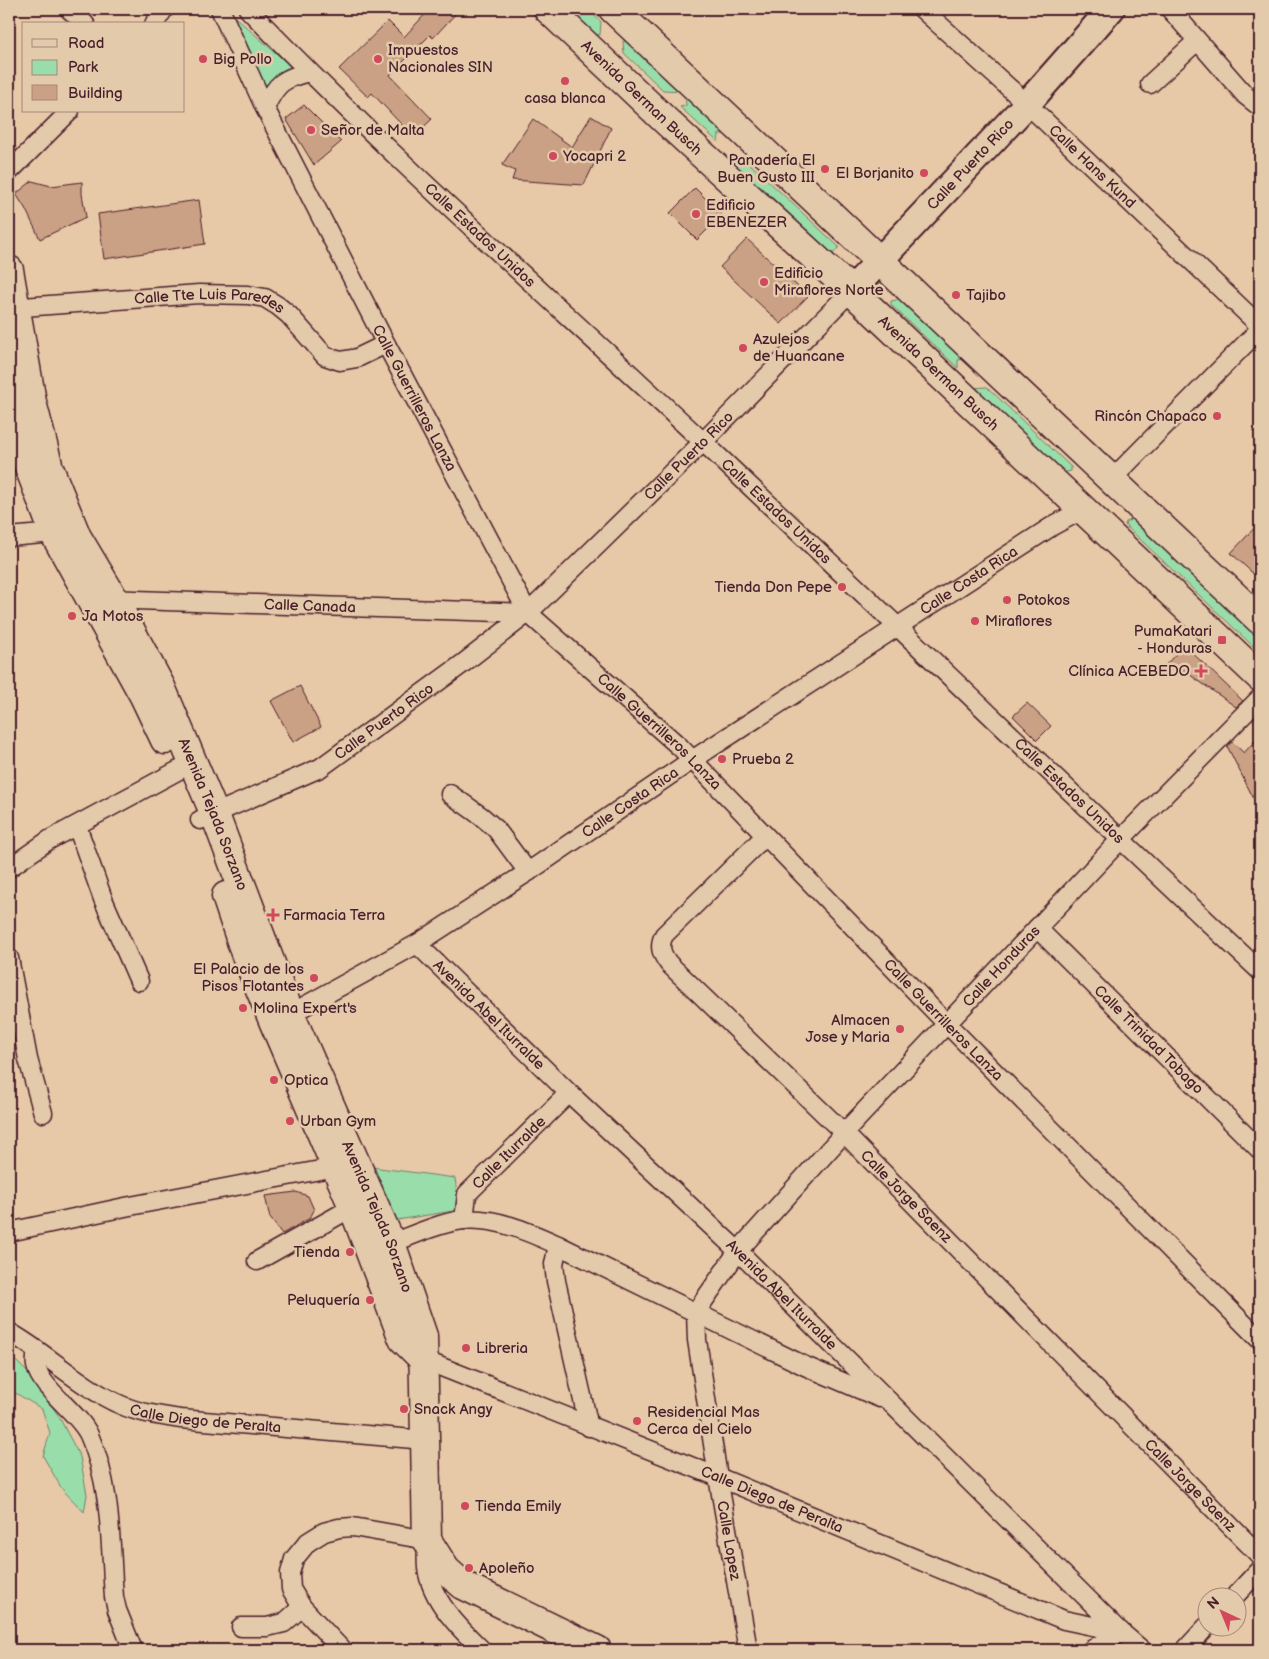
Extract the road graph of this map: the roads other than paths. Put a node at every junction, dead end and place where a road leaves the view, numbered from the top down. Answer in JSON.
{"nodes":[{"id":1,"x":69,"y":9,"type":"edge"},
{"id":2,"x":164,"y":9,"type":"edge"},
{"id":3,"x":220,"y":9,"type":"edge"},
{"id":4,"x":248,"y":9,"type":"edge"},
{"id":5,"x":548,"y":9,"type":"edge"},
{"id":6,"x":612,"y":9,"type":"edge"},
{"id":7,"x":922,"y":9,"type":"edge"},
{"id":8,"x":1111,"y":9,"type":"edge"},
{"id":9,"x":1170,"y":9,"type":"edge"},
{"id":10,"x":83,"y":22,"type":"edge"},
{"id":11,"x":155,"y":22,"type":"edge"},
{"id":12,"x":1197,"y":41,"type":"junction"},
{"id":13,"x":309,"y":72,"type":"junction"},
{"id":14,"x":1150,"y":84,"type":"dead end"},
{"id":15,"x":1027,"y":104,"type":"junction"},
{"id":16,"x":1260,"y":107,"type":"edge"},
{"id":17,"x":265,"y":108,"type":"junction"},
{"id":18,"x":69,"y":112,"type":"edge"},
{"id":19,"x":9,"y":172,"type":"edge"},
{"id":20,"x":879,"y":261,"type":"junction"},
{"id":21,"x":9,"y":270,"type":"edge"},
{"id":22,"x":851,"y":291,"type":"junction"},
{"id":23,"x":12,"y":308,"type":"edge"},
{"id":24,"x":1260,"y":328,"type":"edge"},
{"id":25,"x":386,"y":344,"type":"junction"},
{"id":26,"x":9,"y":387,"type":"edge"},
{"id":27,"x":703,"y":442,"type":"junction"},
{"id":28,"x":1111,"y":480,"type":"junction"},
{"id":29,"x":1082,"y":510,"type":"junction"},
{"id":30,"x":66,"y":535,"type":"junction"},
{"id":31,"x":9,"y":537,"type":"edge"},
{"id":32,"x":103,"y":598,"type":"junction"},
{"id":33,"x":528,"y":613,"type":"junction"},
{"id":34,"x":1260,"y":620,"type":"edge"},
{"id":35,"x":897,"y":626,"type":"junction"},
{"id":36,"x":1260,"y":677,"type":"edge"},
{"id":37,"x":1260,"y":698,"type":"edge"},
{"id":38,"x":692,"y":760,"type":"junction"},
{"id":39,"x":187,"y":767,"type":"junction"},
{"id":40,"x":450,"y":794,"type":"dead end"},
{"id":41,"x":207,"y":818,"type":"junction"},
{"id":42,"x":77,"y":826,"type":"junction"},
{"id":43,"x":765,"y":836,"type":"junction"},
{"id":44,"x":1120,"y":840,"type":"junction"},
{"id":45,"x":9,"y":868,"type":"edge"},
{"id":46,"x":528,"y":872,"type":"junction"},
{"id":47,"x":1037,"y":928,"type":"junction"},
{"id":48,"x":417,"y":944,"type":"junction"},
{"id":49,"x":9,"y":958,"type":"edge"},
{"id":50,"x":1260,"y":971,"type":"edge"},
{"id":51,"x":139,"y":981,"type":"dead end"},
{"id":52,"x":282,"y":1019,"type":"junction"},
{"id":53,"x":947,"y":1024,"type":"junction"},
{"id":54,"x":569,"y":1094,"type":"junction"},
{"id":55,"x":43,"y":1113,"type":"dead end"},
{"id":56,"x":844,"y":1133,"type":"junction"},
{"id":57,"x":1260,"y":1150,"type":"edge"},
{"id":58,"x":336,"y":1167,"type":"junction"},
{"id":59,"x":354,"y":1208,"type":"junction"},
{"id":60,"x":464,"y":1220,"type":"junction"},
{"id":61,"x":9,"y":1232,"type":"edge"},
{"id":62,"x":558,"y":1245,"type":"junction"},
{"id":63,"x":380,"y":1247,"type":"junction"},
{"id":64,"x":738,"y":1251,"type":"junction"},
{"id":65,"x":257,"y":1261,"type":"dead end"},
{"id":66,"x":696,"y":1312,"type":"junction"},
{"id":67,"x":9,"y":1332,"type":"edge"},
{"id":68,"x":1260,"y":1340,"type":"edge"},
{"id":69,"x":37,"y":1350,"type":"junction"},
{"id":70,"x":424,"y":1360,"type":"junction"},
{"id":71,"x":890,"y":1403,"type":"junction"},
{"id":72,"x":588,"y":1426,"type":"junction"},
{"id":73,"x":425,"y":1440,"type":"junction"},
{"id":74,"x":718,"y":1477,"type":"junction"},
{"id":75,"x":427,"y":1540,"type":"junction"},
{"id":76,"x":1260,"y":1556,"type":"edge"},
{"id":77,"x":1260,"y":1569,"type":"edge"},
{"id":78,"x":1244,"y":1586,"type":"edge"},
{"id":79,"x":302,"y":1607,"type":"junction"},
{"id":80,"x":240,"y":1627,"type":"dead end"},
{"id":81,"x":1121,"y":1632,"type":"junction"},
{"id":82,"x":1198,"y":1636,"type":"edge"},
{"id":83,"x":133,"y":1650,"type":"edge"},
{"id":84,"x":342,"y":1650,"type":"edge"},
{"id":85,"x":482,"y":1650,"type":"edge"},
{"id":86,"x":597,"y":1650,"type":"edge"},
{"id":87,"x":748,"y":1650,"type":"edge"},
{"id":88,"x":1091,"y":1650,"type":"edge"},
{"id":89,"x":1126,"y":1650,"type":"edge"},
{"id":90,"x":1142,"y":1650,"type":"edge"},
{"id":91,"x":1185,"y":1650,"type":"edge"}],
"edges":[{"from":1,"to":10,"type":"street"},
{"from":2,"to":11,"type":"street"},
{"from":3,"to":17,"type":"street","name":"Calle Guerrilleros Lanza"},
{"from":4,"to":13,"type":"street","name":"Calle Estados Unidos"},
{"from":5,"to":22,"type":"main road","name":"Avenida German Busch"},
{"from":6,"to":20,"type":"main road"},
{"from":7,"to":15,"type":"street","name":"Calle Hans Kund"},
{"from":8,"to":15,"type":"street","name":"Calle Puerto Rico"},
{"from":9,"to":12,"type":"street"},
{"from":12,"to":14,"type":"street"},
{"from":12,"to":16,"type":"street"},
{"from":13,"to":17,"type":"street"},
{"from":13,"to":27,"type":"street","name":"Calle Estados Unidos"},
{"from":15,"to":20,"type":"street","name":"Calle Puerto Rico"},
{"from":15,"to":24,"type":"street","name":"Calle Hans Kund"},
{"from":17,"to":25,"type":"street","name":"Calle Guerrilleros Lanza"},
{"from":18,"to":19,"type":"street"},
{"from":20,"to":22,"type":"street","name":"Calle Puerto Rico"},
{"from":20,"to":28,"type":"main road"},
{"from":21,"to":23,"type":"main road","name":"Avenida Tejada Sorzano"},
{"from":22,"to":27,"type":"street","name":"Calle Puerto Rico"},
{"from":22,"to":29,"type":"main road","name":"Avenida German Busch"},
{"from":23,"to":25,"type":"street","name":"Calle Tte Luis Paredes"},
{"from":23,"to":30,"type":"main road","name":"Avenida Tejada Sorzano"},
{"from":24,"to":28,"type":"street"},
{"from":25,"to":33,"type":"street","name":"Calle Guerrilleros Lanza"},
{"from":26,"to":30,"type":"main road","name":"Avenida Tejada Sorzano"},
{"from":27,"to":33,"type":"street","name":"Calle Puerto Rico"},
{"from":27,"to":35,"type":"street","name":"Calle Estados Unidos"},
{"from":28,"to":29,"type":"main road"},
{"from":28,"to":34,"type":"main road"},
{"from":29,"to":35,"type":"street","name":"Calle Costa Rica"},
{"from":29,"to":36,"type":"main road","name":"Avenida German Busch"},
{"from":30,"to":31,"type":"street"},
{"from":30,"to":32,"type":"main road","name":"Avenida Tejada Sorzano"},
{"from":32,"to":33,"type":"street","name":"Calle Canada"},
{"from":32,"to":39,"type":"main road","name":"Avenida Tejada Sorzano"},
{"from":33,"to":38,"type":"street","name":"Calle Guerrilleros Lanza"},
{"from":33,"to":41,"type":"street","name":"Calle Puerto Rico"},
{"from":35,"to":38,"type":"street","name":"Calle Costa Rica"},
{"from":35,"to":44,"type":"street","name":"Calle Estados Unidos"},
{"from":37,"to":44,"type":"street","name":"Calle Honduras"},
{"from":38,"to":43,"type":"street","name":"Calle Guerrilleros Lanza"},
{"from":38,"to":46,"type":"street","name":"Calle Costa Rica"},
{"from":39,"to":41,"type":"main road","name":"Avenida Tejada Sorzano"},
{"from":39,"to":42,"type":"street"},
{"from":40,"to":46,"type":"street"},
{"from":41,"to":52,"type":"main road","name":"Avenida Tejada Sorzano"},
{"from":42,"to":45,"type":"street"},
{"from":42,"to":51,"type":"street"},
{"from":43,"to":53,"type":"street","name":"Calle Guerrilleros Lanza"},
{"from":43,"to":56,"type":"street","name":"Calle Jorge Saenz"},
{"from":44,"to":47,"type":"street","name":"Calle Honduras"},
{"from":44,"to":50,"type":"street","name":"Calle Estados Unidos"},
{"from":46,"to":48,"type":"street","name":"Calle Costa Rica"},
{"from":47,"to":53,"type":"street","name":"Calle Honduras"},
{"from":47,"to":57,"type":"street","name":"Calle Trinidad Tobago"},
{"from":48,"to":52,"type":"street","name":"Calle Costa Rica"},
{"from":48,"to":54,"type":"street","name":"Avenida Abel Iturralde"},
{"from":49,"to":55,"type":"street"},
{"from":52,"to":58,"type":"main road","name":"Avenida Tejada Sorzano"},
{"from":52,"to":63,"type":"main road","name":"Avenida Tejada Sorzano"},
{"from":53,"to":56,"type":"street","name":"Calle Honduras"},
{"from":53,"to":68,"type":"street","name":"Calle Guerrilleros Lanza"},
{"from":54,"to":60,"type":"street","name":"Calle Iturralde"},
{"from":54,"to":64,"type":"street","name":"Avenida Abel Iturralde"},
{"from":56,"to":64,"type":"street","name":"Calle Honduras"},
{"from":56,"to":76,"type":"street","name":"Calle Jorge Saenz"},
{"from":58,"to":59,"type":"main road","name":"Avenida Tejada Sorzano"},
{"from":58,"to":61,"type":"street"},
{"from":59,"to":63,"type":"main road","name":"Avenida Tejada Sorzano"},
{"from":59,"to":65,"type":"street"},
{"from":60,"to":62,"type":"street"},
{"from":60,"to":63,"type":"street"},
{"from":62,"to":66,"type":"street"},
{"from":62,"to":72,"type":"street"},
{"from":63,"to":70,"type":"main road","name":"Avenida Tejada Sorzano"},
{"from":64,"to":66,"type":"street","name":"Calle Honduras"},
{"from":64,"to":71,"type":"street","name":"Avenida Abel Iturralde"},
{"from":66,"to":71,"type":"street"},
{"from":66,"to":74,"type":"street","name":"Calle Lopez"},
{"from":67,"to":69,"type":"street","name":"Calle Diego de Peralta"},
{"from":69,"to":73,"type":"street","name":"Calle Diego de Peralta"},
{"from":69,"to":83,"type":"street"},
{"from":70,"to":72,"type":"street","name":"Calle Diego de Peralta"},
{"from":70,"to":73,"type":"main road"},
{"from":71,"to":81,"type":"street","name":"Avenida Abel Iturralde"},
{"from":72,"to":74,"type":"street","name":"Calle Diego de Peralta"},
{"from":73,"to":75,"type":"main road"},
{"from":74,"to":81,"type":"street","name":"Calle Diego de Peralta"},
{"from":74,"to":87,"type":"street","name":"Calle Lopez"},
{"from":75,"to":79,"type":"street"},
{"from":75,"to":85,"type":"street"},
{"from":75,"to":86,"type":"main road"},
{"from":77,"to":78,"type":"street"},
{"from":79,"to":80,"type":"street"},
{"from":79,"to":84,"type":"street"},
{"from":81,"to":88,"type":"street"},
{"from":81,"to":89,"type":"street"},
{"from":81,"to":90,"type":"street","name":"Avenida Abel Iturralde"},
{"from":82,"to":91,"type":"street"}]}
